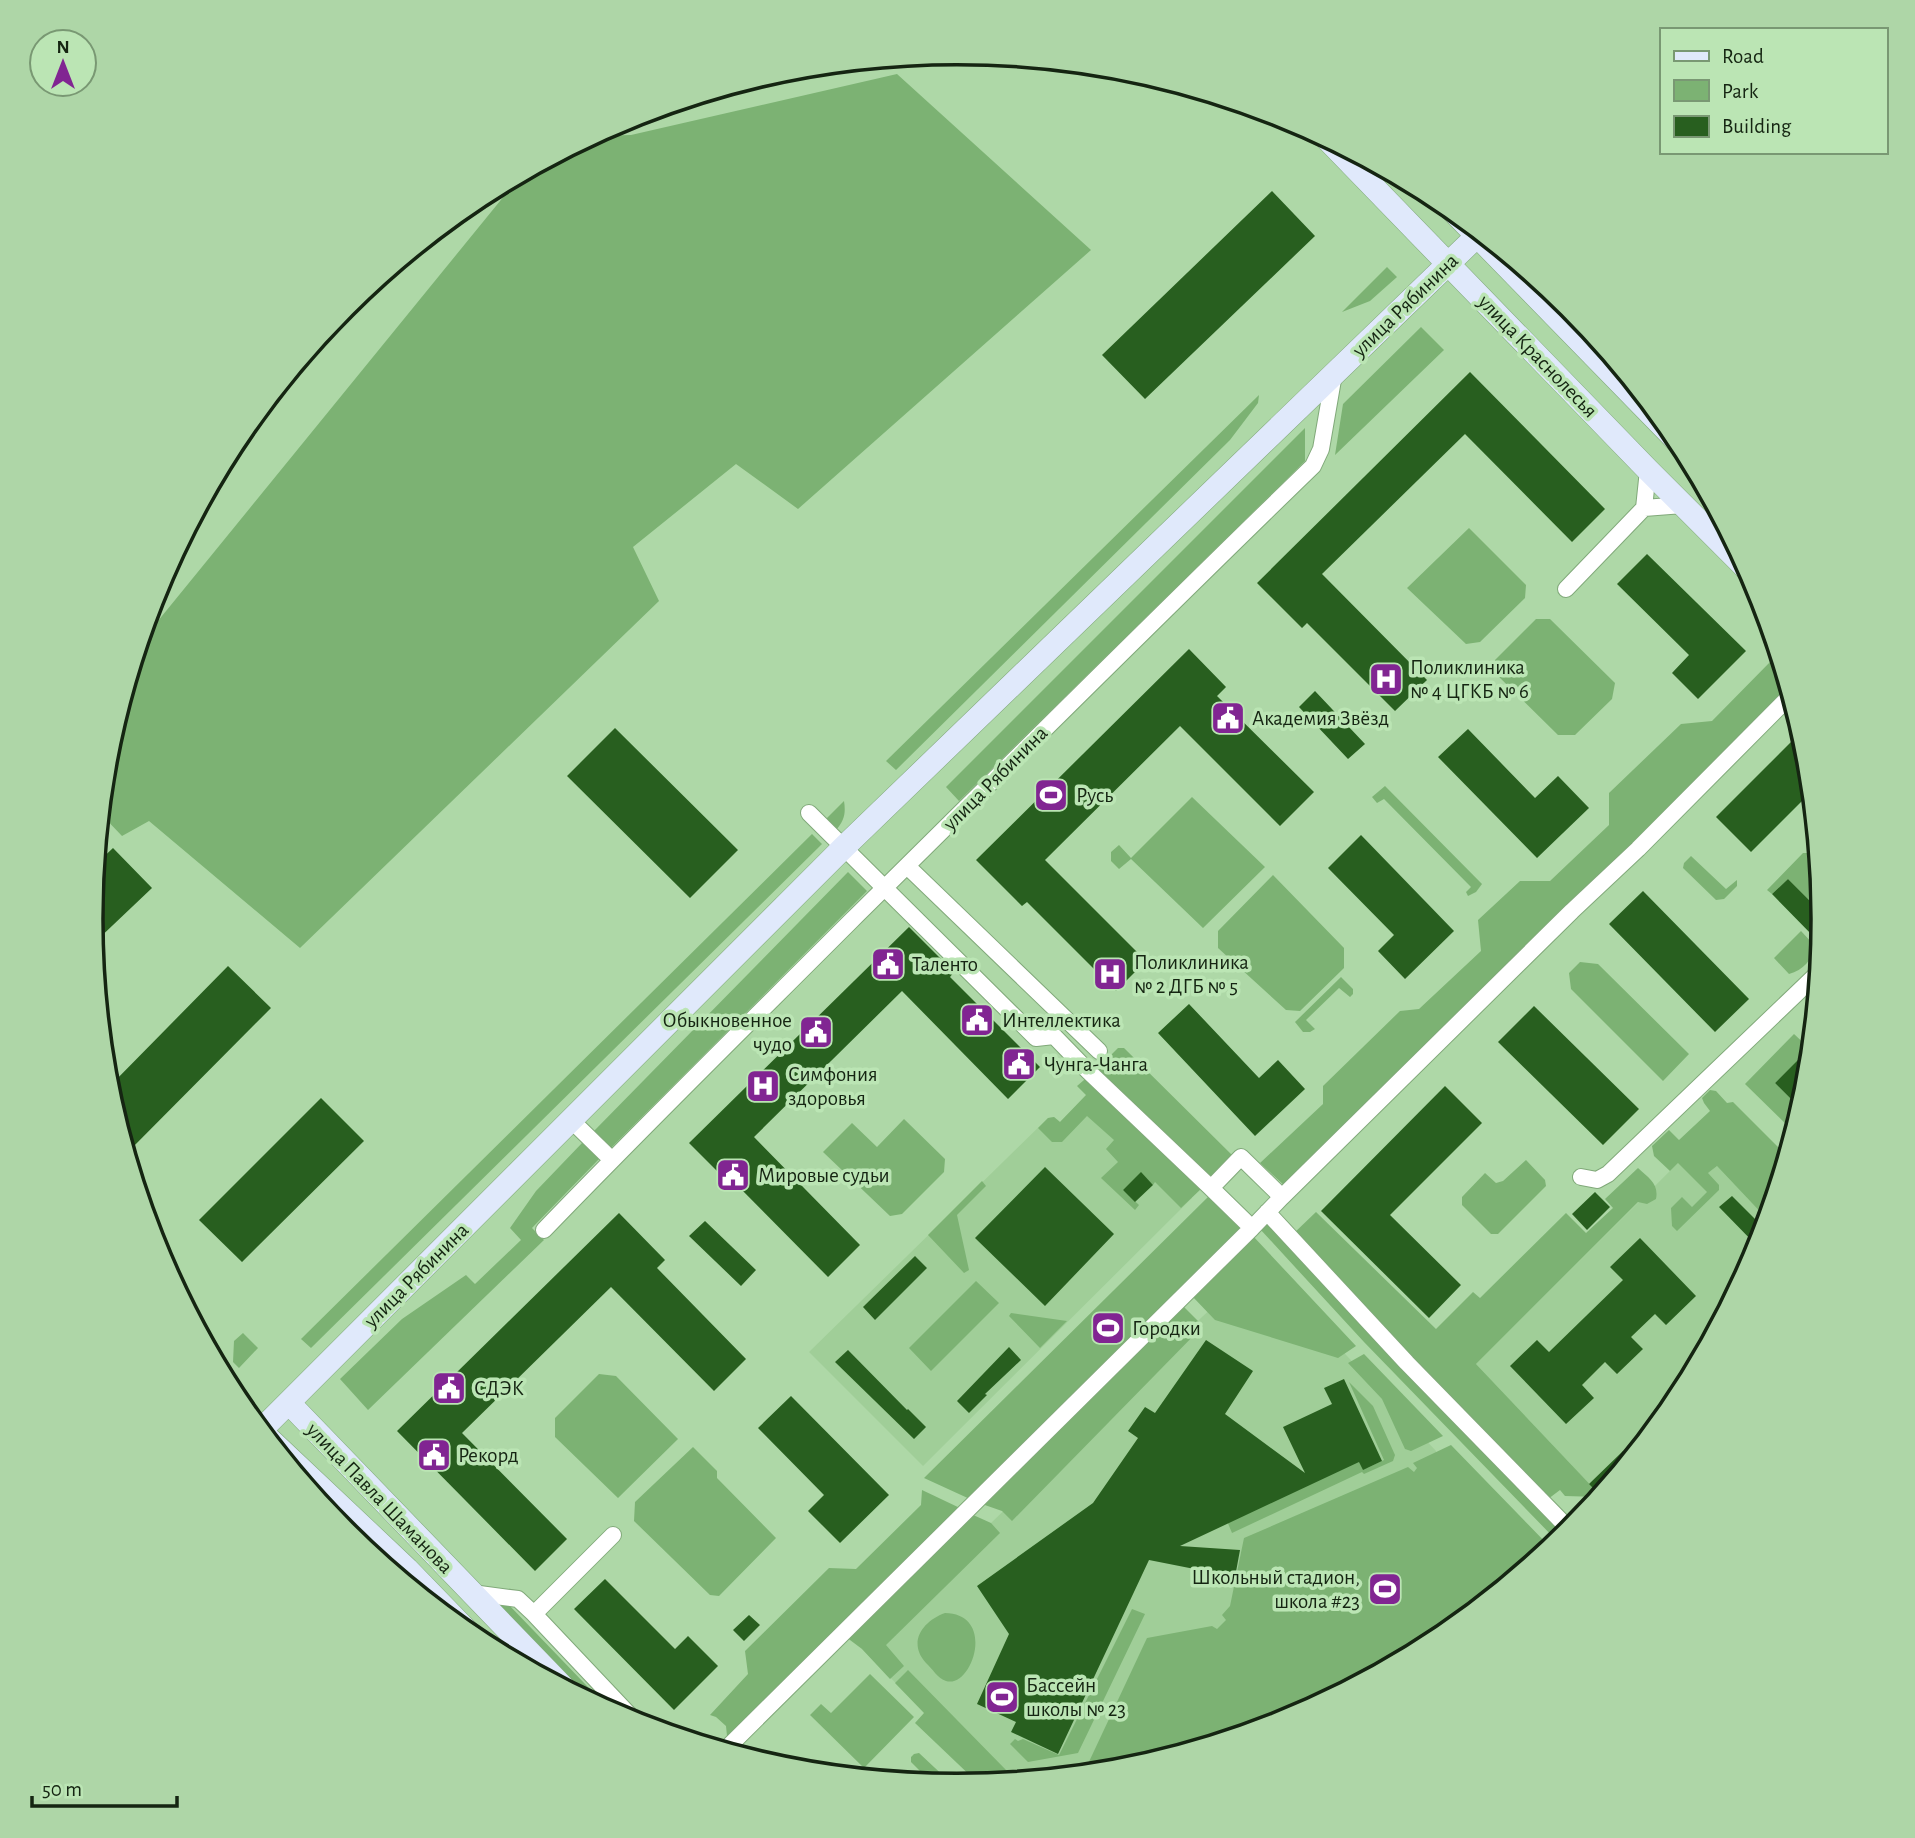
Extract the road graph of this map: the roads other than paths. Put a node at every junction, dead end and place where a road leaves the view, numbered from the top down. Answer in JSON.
{"nodes":[{"id":1,"x":1346,"y":159,"type":"edge"},
{"id":2,"x":1474,"y":239,"type":"edge"},
{"id":3,"x":1448,"y":264,"type":"junction"},
{"id":4,"x":1536,"y":291,"type":"edge"},
{"id":5,"x":1602,"y":359,"type":"edge"},
{"id":6,"x":1334,"y":374,"type":"junction"},
{"id":7,"x":1648,"y":470,"type":"junction"},
{"id":8,"x":1684,"y":505,"type":"junction"},
{"id":9,"x":1644,"y":508,"type":"junction"},
{"id":10,"x":1728,"y":549,"type":"edge"},
{"id":11,"x":1566,"y":589,"type":"dead end"},
{"id":12,"x":1784,"y":702,"type":"edge"},
{"id":13,"x":809,"y":813,"type":"dead end"},
{"id":14,"x":844,"y":847,"type":"junction"},
{"id":15,"x":907,"y":866,"type":"junction"},
{"id":16,"x":885,"y":888,"type":"junction"},
{"id":17,"x":1809,"y":981,"type":"edge"},
{"id":18,"x":1099,"y":1051,"type":"dead end"},
{"id":19,"x":571,"y":1120,"type":"junction"},
{"id":20,"x":612,"y":1160,"type":"junction"},
{"id":21,"x":1581,"y":1177,"type":"dead end"},
{"id":22,"x":1211,"y":1188,"type":"junction"},
{"id":23,"x":1282,"y":1198,"type":"junction"},
{"id":24,"x":1268,"y":1212,"type":"junction"},
{"id":25,"x":1252,"y":1228,"type":"junction"},
{"id":26,"x":544,"y":1230,"type":"dead end"},
{"id":27,"x":289,"y":1403,"type":"junction"},
{"id":28,"x":268,"y":1423,"type":"edge"},
{"id":29,"x":346,"y":1515,"type":"edge"},
{"id":30,"x":1563,"y":1522,"type":"edge"},
{"id":31,"x":362,"y":1532,"type":"edge"},
{"id":32,"x":613,"y":1535,"type":"dead end"},
{"id":33,"x":472,"y":1593,"type":"junction"},
{"id":34,"x":534,"y":1614,"type":"junction"},
{"id":35,"x":542,"y":1665,"type":"edge"},
{"id":36,"x":617,"y":1702,"type":"edge"},
{"id":37,"x":732,"y":1743,"type":"edge"}],
"edges":[{"from":1,"to":3,"type":"street","name":"улица Краснолесья"},
{"from":2,"to":3,"type":"street","name":"улица Рябинина"},
{"from":3,"to":6,"type":"street","name":"улица Рябинина"},
{"from":3,"to":7,"type":"street","name":"улица Краснолесья"},
{"from":4,"to":5,"type":"street","name":"улица Краснолесья"},
{"from":6,"to":14,"type":"street","name":"улица Рябинина"},
{"from":6,"to":15,"type":"street","name":"улица Рябинина"},
{"from":7,"to":8,"type":"street","name":"улица Краснолесья"},
{"from":7,"to":9,"type":"street"},
{"from":8,"to":9,"type":"street"},
{"from":8,"to":10,"type":"street","name":"улица Краснолесья"},
{"from":9,"to":11,"type":"street"},
{"from":12,"to":23,"type":"street"},
{"from":13,"to":14,"type":"street"},
{"from":14,"to":16,"type":"street"},
{"from":14,"to":19,"type":"street","name":"улица Рябинина"},
{"from":15,"to":16,"type":"street","name":"улица Рябинина"},
{"from":15,"to":18,"type":"street"},
{"from":16,"to":20,"type":"street","name":"улица Рябинина"},
{"from":16,"to":22,"type":"street"},
{"from":17,"to":21,"type":"street"},
{"from":19,"to":20,"type":"street"},
{"from":19,"to":27,"type":"street","name":"улица Рябинина"},
{"from":20,"to":26,"type":"street","name":"улица Рябинина"},
{"from":22,"to":23,"type":"street"},
{"from":22,"to":25,"type":"street"},
{"from":23,"to":24,"type":"street"},
{"from":24,"to":25,"type":"street"},
{"from":24,"to":30,"type":"street"},
{"from":25,"to":37,"type":"street"},
{"from":27,"to":28,"type":"street","name":"улица Рябинина"},
{"from":27,"to":33,"type":"street","name":"улица Павла Шаманова"},
{"from":29,"to":31,"type":"street","name":"улица Павла Шаманова"},
{"from":32,"to":34,"type":"street"},
{"from":33,"to":34,"type":"street"},
{"from":33,"to":35,"type":"street","name":"улица Павла Шаманова"},
{"from":34,"to":36,"type":"street"}]}
